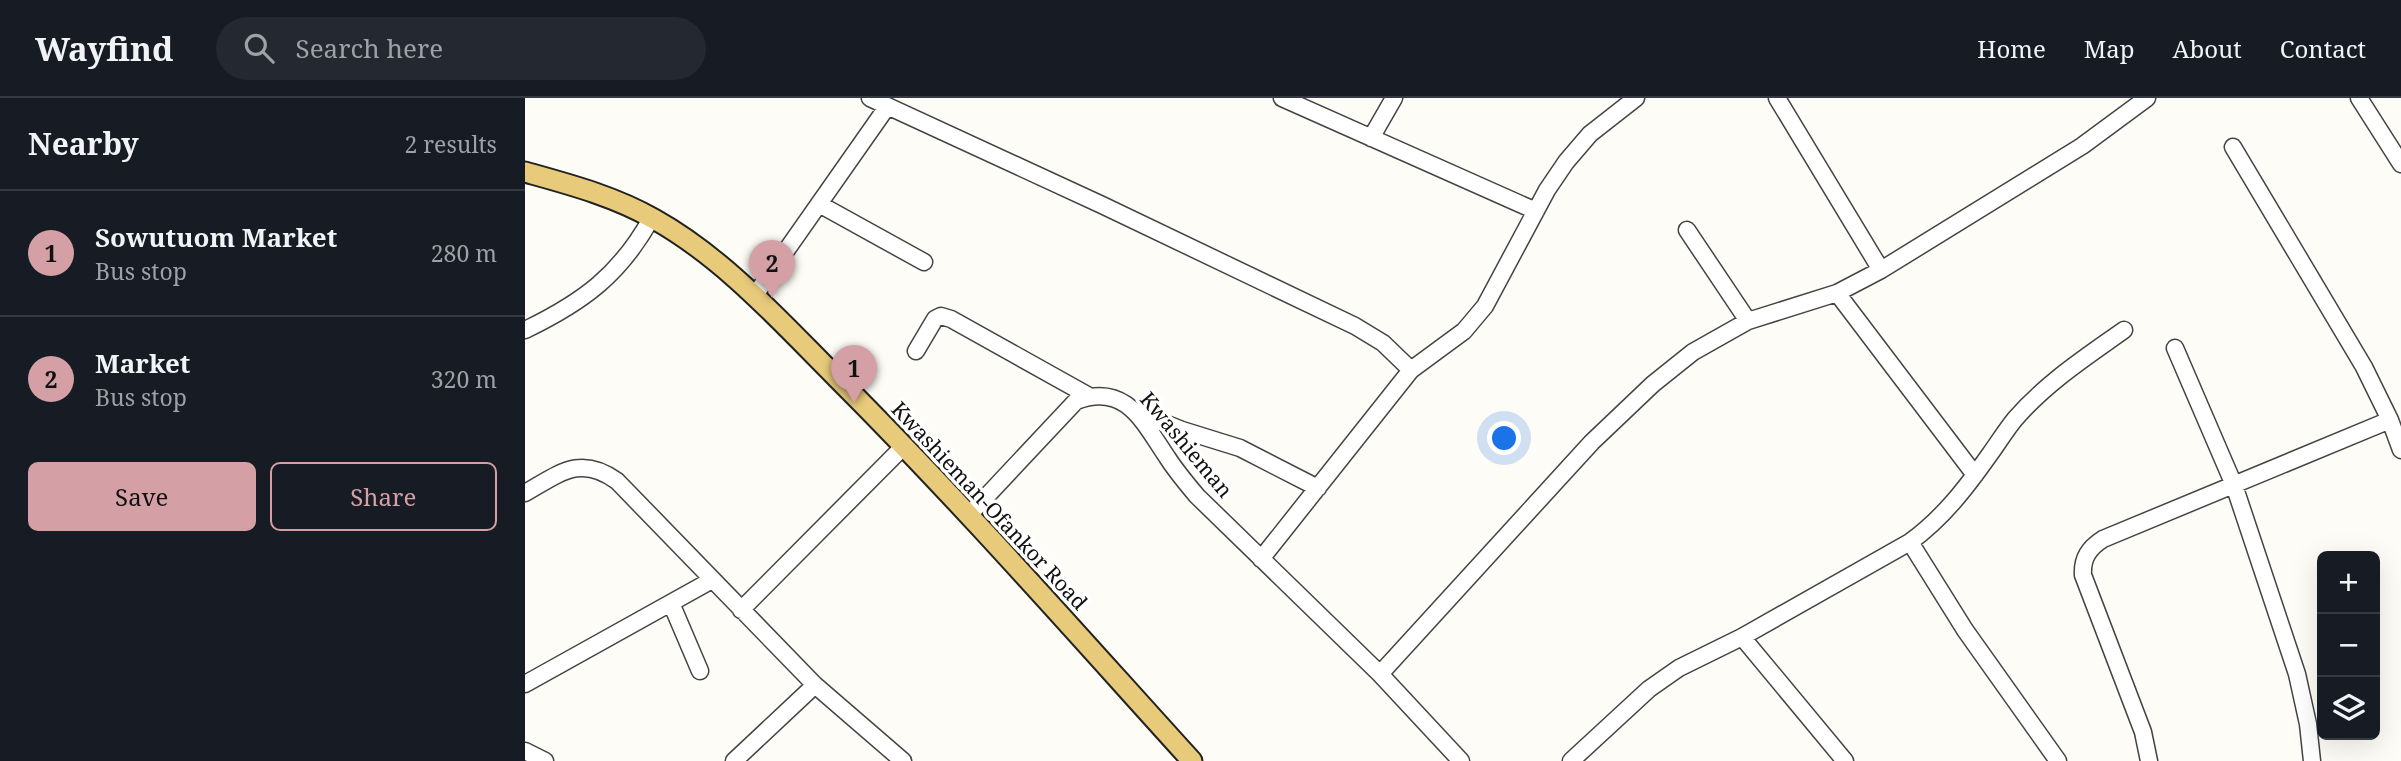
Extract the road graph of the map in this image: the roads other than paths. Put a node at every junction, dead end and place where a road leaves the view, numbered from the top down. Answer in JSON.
{"nodes":[{"id":1,"x":870,"y":98,"type":"edge"},
{"id":2,"x":1282,"y":98,"type":"edge"},
{"id":3,"x":1394,"y":98,"type":"edge"},
{"id":4,"x":1636,"y":98,"type":"edge"},
{"id":5,"x":1777,"y":98,"type":"edge"},
{"id":6,"x":2147,"y":98,"type":"edge"},
{"id":7,"x":2359,"y":98,"type":"edge"},
{"id":8,"x":887,"y":107,"type":"junction"},
{"id":9,"x":1371,"y":138,"type":"junction"},
{"id":10,"x":2233,"y":147,"type":"dead end"},
{"id":11,"x":2401,"y":164,"type":"edge"},
{"id":12,"x":525,"y":172,"type":"edge"},
{"id":13,"x":819,"y":204,"type":"junction"},
{"id":14,"x":1536,"y":211,"type":"junction"},
{"id":15,"x":652,"y":217,"type":"junction"},
{"id":16,"x":1687,"y":230,"type":"dead end"},
{"id":17,"x":924,"y":262,"type":"dead end"},
{"id":18,"x":1881,"y":270,"type":"junction"},
{"id":19,"x":1837,"y":293,"type":"junction"},
{"id":20,"x":755,"y":295,"type":"junction"},
{"id":21,"x":1748,"y":321,"type":"junction"},
{"id":22,"x":525,"y":330,"type":"edge"},
{"id":23,"x":2124,"y":330,"type":"dead end"},
{"id":24,"x":2175,"y":348,"type":"dead end"},
{"id":25,"x":916,"y":351,"type":"dead end"},
{"id":26,"x":1411,"y":370,"type":"junction"},
{"id":27,"x":1089,"y":396,"type":"junction"},
{"id":28,"x":1136,"y":412,"type":"junction"},
{"id":29,"x":2390,"y":420,"type":"junction"},
{"id":30,"x":904,"y":446,"type":"junction"},
{"id":31,"x":2401,"y":450,"type":"edge"},
{"id":32,"x":1975,"y":475,"type":"junction"},
{"id":33,"x":2234,"y":485,"type":"junction"},
{"id":34,"x":1318,"y":488,"type":"junction"},
{"id":35,"x":525,"y":493,"type":"edge"},
{"id":36,"x":969,"y":515,"type":"junction"},
{"id":37,"x":1910,"y":542,"type":"junction"},
{"id":38,"x":1261,"y":559,"type":"junction"},
{"id":39,"x":712,"y":580,"type":"junction"},
{"id":40,"x":671,"y":603,"type":"junction"},
{"id":41,"x":741,"y":610,"type":"junction"},
{"id":42,"x":1742,"y":637,"type":"junction"},
{"id":43,"x":700,"y":671,"type":"dead end"},
{"id":44,"x":1380,"y":674,"type":"junction"},
{"id":45,"x":525,"y":684,"type":"edge"},
{"id":46,"x":815,"y":685,"type":"junction"},
{"id":47,"x":525,"y":751,"type":"edge"},
{"id":48,"x":545,"y":761,"type":"edge"},
{"id":49,"x":734,"y":761,"type":"edge"},
{"id":50,"x":903,"y":761,"type":"edge"},
{"id":51,"x":1192,"y":761,"type":"edge"},
{"id":52,"x":1461,"y":761,"type":"edge"},
{"id":53,"x":1571,"y":761,"type":"edge"},
{"id":54,"x":1845,"y":761,"type":"edge"},
{"id":55,"x":2058,"y":761,"type":"edge"},
{"id":56,"x":2149,"y":761,"type":"edge"},
{"id":57,"x":2312,"y":761,"type":"edge"}],
"edges":[{"from":1,"to":8,"type":"street"},
{"from":2,"to":9,"type":"street"},
{"from":3,"to":9,"type":"street"},
{"from":4,"to":14,"type":"street"},
{"from":5,"to":18,"type":"street"},
{"from":6,"to":18,"type":"street"},
{"from":7,"to":11,"type":"street"},
{"from":8,"to":13,"type":"street"},
{"from":8,"to":26,"type":"street"},
{"from":9,"to":14,"type":"street"},
{"from":10,"to":29,"type":"street"},
{"from":12,"to":15,"type":"main road","name":"Kwashieman-Ofankor Road"},
{"from":13,"to":17,"type":"street"},
{"from":13,"to":20,"type":"street"},
{"from":14,"to":26,"type":"street"},
{"from":15,"to":20,"type":"main road","name":"Kwashieman-Ofankor Road"},
{"from":15,"to":22,"type":"street"},
{"from":16,"to":21,"type":"street"},
{"from":18,"to":19,"type":"street"},
{"from":19,"to":21,"type":"street"},
{"from":19,"to":32,"type":"street"},
{"from":20,"to":30,"type":"main road","name":"Kwashieman-Ofankor Road"},
{"from":21,"to":44,"type":"street"},
{"from":23,"to":32,"type":"street"},
{"from":24,"to":33,"type":"street"},
{"from":25,"to":27,"type":"street","name":"Kwashieman"},
{"from":26,"to":34,"type":"street"},
{"from":27,"to":28,"type":"street","name":"Kwashieman"},
{"from":27,"to":36,"type":"street"},
{"from":28,"to":34,"type":"street"},
{"from":28,"to":38,"type":"street","name":"Kwashieman"},
{"from":29,"to":31,"type":"street"},
{"from":29,"to":33,"type":"street"},
{"from":30,"to":36,"type":"main road","name":"Kwashieman-Ofankor Road"},
{"from":30,"to":41,"type":"street"},
{"from":32,"to":37,"type":"street"},
{"from":33,"to":56,"type":"street"},
{"from":33,"to":57,"type":"street"},
{"from":34,"to":38,"type":"street"},
{"from":35,"to":39,"type":"street"},
{"from":36,"to":51,"type":"main road","name":"Kwashieman-Ofankor Road"},
{"from":37,"to":42,"type":"street"},
{"from":37,"to":55,"type":"street"},
{"from":38,"to":44,"type":"street","name":"Kwashieman"},
{"from":39,"to":40,"type":"street"},
{"from":39,"to":41,"type":"street"},
{"from":40,"to":43,"type":"street"},
{"from":40,"to":45,"type":"street"},
{"from":41,"to":46,"type":"street"},
{"from":42,"to":53,"type":"street"},
{"from":42,"to":54,"type":"street"},
{"from":44,"to":52,"type":"street","name":"Kwashieman"},
{"from":46,"to":49,"type":"street"},
{"from":46,"to":50,"type":"street"},
{"from":47,"to":48,"type":"street"}]}
